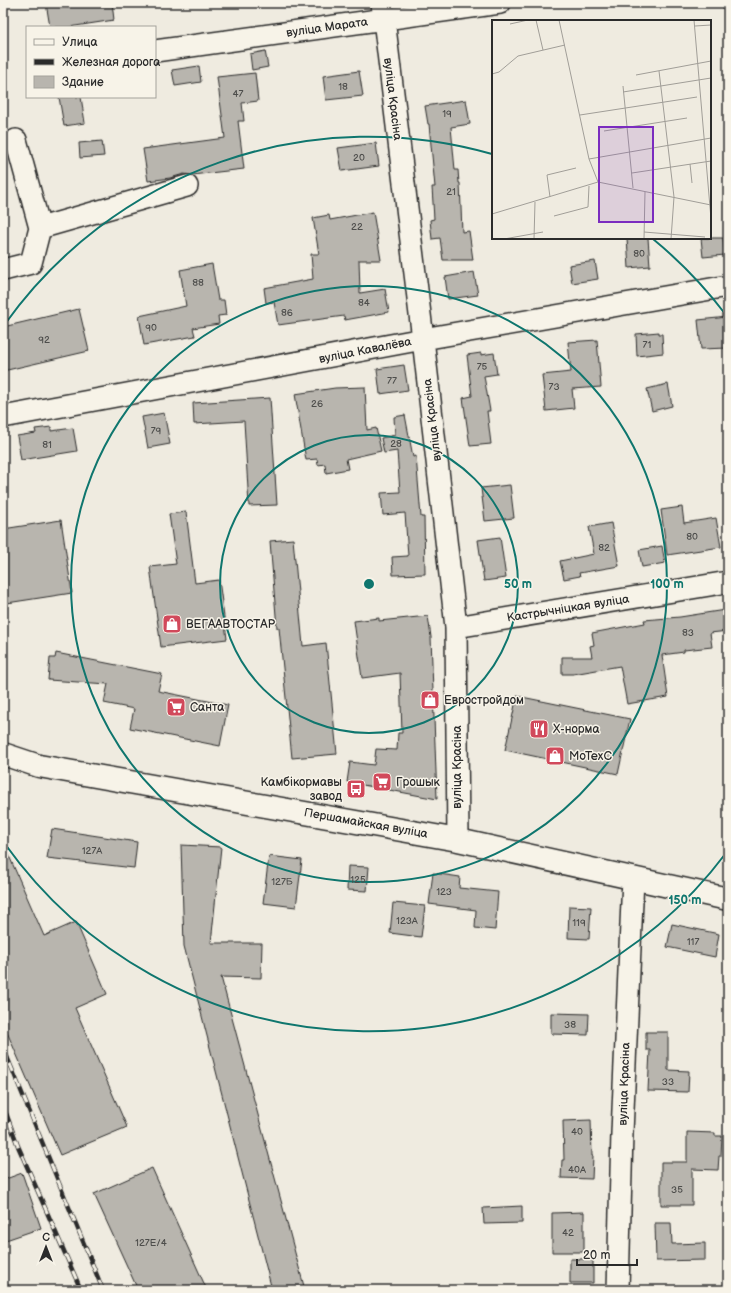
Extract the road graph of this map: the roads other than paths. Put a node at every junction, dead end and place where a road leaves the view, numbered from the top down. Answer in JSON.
{"nodes":[{"id":1,"x":500,"y":3,"type":"edge"},
{"id":2,"x":382,"y":11,"type":"edge"},
{"id":3,"x":156,"y":51,"type":"edge"},
{"id":4,"x":16,"y":140,"type":"dead end"},
{"id":5,"x":187,"y":186,"type":"dead end"},
{"id":6,"x":40,"y":228,"type":"junction"},
{"id":7,"x":3,"y":270,"type":"edge"},
{"id":8,"x":728,"y":286,"type":"edge"},
{"id":9,"x":423,"y":339,"type":"junction"},
{"id":10,"x":3,"y":417,"type":"edge"},
{"id":11,"x":728,"y":582,"type":"edge"},
{"id":12,"x":456,"y":627,"type":"junction"},
{"id":13,"x":3,"y":754,"type":"edge"},
{"id":14,"x":458,"y":840,"type":"junction"},
{"id":15,"x":633,"y":878,"type":"junction"},
{"id":16,"x":728,"y":899,"type":"edge"},
{"id":17,"x":618,"y":1290,"type":"edge"}],
"edges":[{"from":1,"to":2,"type":"street","name":"вуліца Марата"},
{"from":2,"to":3,"type":"street","name":"вуліца Марата"},
{"from":2,"to":9,"type":"street","name":"вуліца Красіна"},
{"from":4,"to":6,"type":"street"},
{"from":5,"to":6,"type":"street"},
{"from":6,"to":7,"type":"street"},
{"from":8,"to":9,"type":"street","name":"вуліца Кавалёва"},
{"from":9,"to":10,"type":"street","name":"вуліца Кавалёва"},
{"from":9,"to":12,"type":"street","name":"вуліца Красіна"},
{"from":11,"to":12,"type":"street","name":"Кастрычніцкая вуліца"},
{"from":12,"to":14,"type":"street","name":"вуліца Красіна"},
{"from":13,"to":14,"type":"main road","name":"Першамайская вуліца"},
{"from":14,"to":15,"type":"main road","name":"Першамайская вуліца"},
{"from":15,"to":16,"type":"main road","name":"Першамайская вуліца"},
{"from":15,"to":17,"type":"street","name":"вуліца Красіна"}]}
